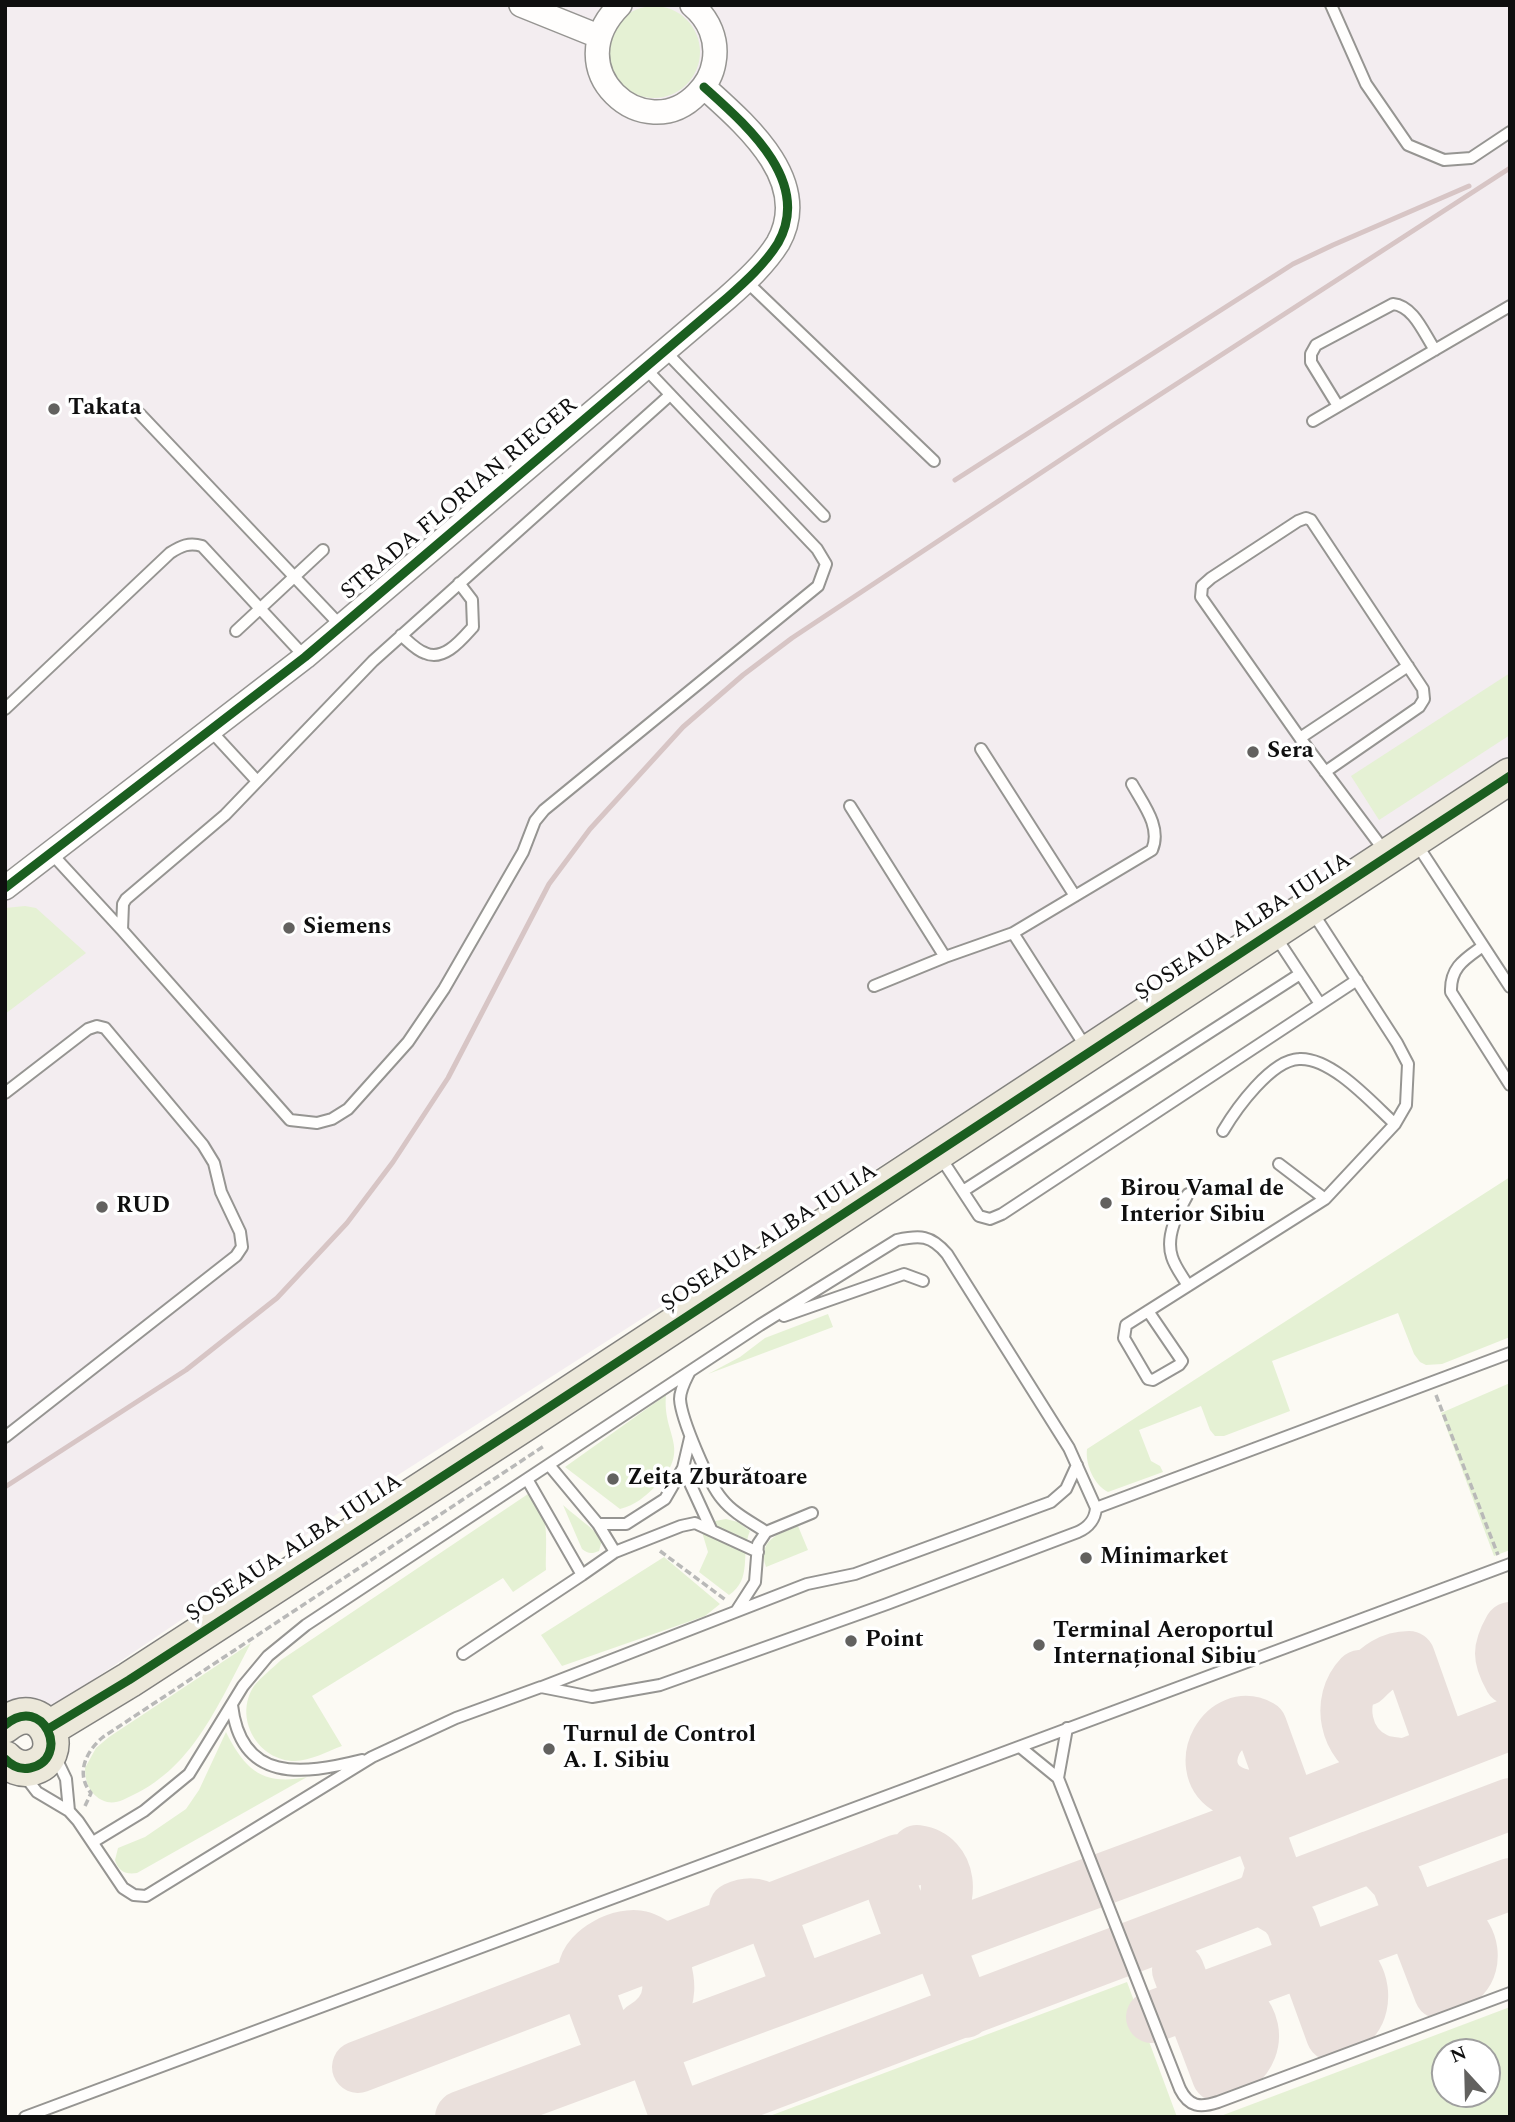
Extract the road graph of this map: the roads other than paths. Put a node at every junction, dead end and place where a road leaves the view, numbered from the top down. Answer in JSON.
{"nodes":[{"id":1,"x":521,"y":5,"type":"edge"},
{"id":2,"x":620,"y":5,"type":"edge"},
{"id":3,"x":1331,"y":5,"type":"edge"},
{"id":4,"x":694,"y":6,"type":"edge"},
{"id":5,"x":598,"y":36,"type":"junction"},
{"id":6,"x":704,"y":87,"type":"junction"},
{"id":7,"x":1510,"y":132,"type":"edge"},
{"id":8,"x":746,"y":281,"type":"junction"},
{"id":9,"x":1510,"y":306,"type":"edge"},
{"id":10,"x":1435,"y":350,"type":"junction"},
{"id":11,"x":664,"y":351,"type":"junction"},
{"id":12,"x":645,"y":368,"type":"junction"},
{"id":13,"x":670,"y":395,"type":"junction"},
{"id":14,"x":1338,"y":406,"type":"junction"},
{"id":15,"x":140,"y":414,"type":"dead end"},
{"id":16,"x":1313,"y":421,"type":"dead end"},
{"id":17,"x":934,"y":461,"type":"dead end"},
{"id":18,"x":824,"y":516,"type":"dead end"},
{"id":19,"x":323,"y":550,"type":"dead end"},
{"id":20,"x":293,"y":578,"type":"junction"},
{"id":21,"x":459,"y":583,"type":"junction"},
{"id":22,"x":261,"y":609,"type":"junction"},
{"id":23,"x":341,"y":626,"type":"junction"},
{"id":24,"x":236,"y":631,"type":"dead end"},
{"id":25,"x":401,"y":635,"type":"junction"},
{"id":26,"x":305,"y":657,"type":"junction"},
{"id":27,"x":1408,"y":667,"type":"junction"},
{"id":28,"x":5,"y":709,"type":"edge"},
{"id":29,"x":211,"y":731,"type":"junction"},
{"id":30,"x":1300,"y":738,"type":"junction"},
{"id":31,"x":981,"y":749,"type":"dead end"},
{"id":32,"x":1325,"y":772,"type":"junction"},
{"id":33,"x":1510,"y":776,"type":"edge"},
{"id":34,"x":257,"y":781,"type":"junction"},
{"id":35,"x":1132,"y":784,"type":"dead end"},
{"id":36,"x":850,"y":806,"type":"dead end"},
{"id":37,"x":1401,"y":847,"type":"junction"},
{"id":38,"x":51,"y":853,"type":"junction"},
{"id":39,"x":5,"y":888,"type":"edge"},
{"id":40,"x":1075,"y":896,"type":"junction"},
{"id":41,"x":1309,"y":908,"type":"junction"},
{"id":42,"x":122,"y":930,"type":"junction"},
{"id":43,"x":1272,"y":932,"type":"junction"},
{"id":44,"x":1013,"y":933,"type":"junction"},
{"id":45,"x":1483,"y":946,"type":"junction"},
{"id":46,"x":945,"y":957,"type":"junction"},
{"id":47,"x":1300,"y":974,"type":"junction"},
{"id":48,"x":1357,"y":980,"type":"junction"},
{"id":49,"x":874,"y":986,"type":"dead end"},
{"id":50,"x":1510,"y":987,"type":"edge"},
{"id":51,"x":1320,"y":1004,"type":"junction"},
{"id":52,"x":1089,"y":1052,"type":"junction"},
{"id":53,"x":1510,"y":1085,"type":"edge"},
{"id":54,"x":5,"y":1093,"type":"edge"},
{"id":55,"x":1395,"y":1124,"type":"junction"},
{"id":56,"x":1223,"y":1132,"type":"dead end"},
{"id":57,"x":937,"y":1152,"type":"junction"},
{"id":58,"x":1279,"y":1164,"type":"dead end"},
{"id":59,"x":963,"y":1191,"type":"junction"},
{"id":60,"x":1188,"y":1194,"type":"dead end"},
{"id":61,"x":1325,"y":1199,"type":"junction"},
{"id":62,"x":923,"y":1281,"type":"dead end"},
{"id":63,"x":1188,"y":1286,"type":"junction"},
{"id":64,"x":1148,"y":1311,"type":"junction"},
{"id":65,"x":760,"y":1325,"type":"junction"},
{"id":66,"x":1510,"y":1353,"type":"edge"},
{"id":67,"x":689,"y":1373,"type":"junction"},
{"id":68,"x":691,"y":1436,"type":"junction"},
{"id":69,"x":5,"y":1437,"type":"edge"},
{"id":70,"x":550,"y":1465,"type":"junction"},
{"id":71,"x":1077,"y":1465,"type":"junction"},
{"id":72,"x":683,"y":1468,"type":"junction"},
{"id":73,"x":527,"y":1479,"type":"junction"},
{"id":74,"x":1096,"y":1508,"type":"junction"},
{"id":75,"x":812,"y":1513,"type":"dead end"},
{"id":76,"x":598,"y":1524,"type":"junction"},
{"id":77,"x":711,"y":1529,"type":"junction"},
{"id":78,"x":766,"y":1532,"type":"junction"},
{"id":79,"x":615,"y":1552,"type":"junction"},
{"id":80,"x":758,"y":1552,"type":"junction"},
{"id":81,"x":1506,"y":1565,"type":"edge"},
{"id":82,"x":582,"y":1575,"type":"junction"},
{"id":83,"x":736,"y":1612,"type":"junction"},
{"id":84,"x":463,"y":1654,"type":"dead end"},
{"id":85,"x":541,"y":1687,"type":"junction"},
{"id":86,"x":232,"y":1705,"type":"junction"},
{"id":87,"x":7,"y":1719,"type":"edge"},
{"id":88,"x":1067,"y":1728,"type":"junction"},
{"id":89,"x":50,"y":1739,"type":"junction"},
{"id":90,"x":1020,"y":1747,"type":"junction"},
{"id":91,"x":372,"y":1757,"type":"junction"},
{"id":92,"x":12,"y":1764,"type":"edge"},
{"id":93,"x":1058,"y":1778,"type":"junction"},
{"id":94,"x":69,"y":1811,"type":"junction"},
{"id":95,"x":93,"y":1842,"type":"junction"},
{"id":96,"x":1510,"y":1993,"type":"edge"},
{"id":97,"x":25,"y":2117,"type":"edge"}],
"edges":[{"from":1,"to":5,"type":"street"},
{"from":2,"to":5,"type":"street"},
{"from":3,"to":7,"type":"lane"},
{"from":4,"to":6,"type":"street"},
{"from":5,"to":6,"type":"street"},
{"from":6,"to":8,"type":"street","name":"STRADA FLORIAN RIEGER"},
{"from":8,"to":11,"type":"street","name":"STRADA FLORIAN RIEGER"},
{"from":8,"to":17,"type":"lane"},
{"from":9,"to":10,"type":"lane"},
{"from":10,"to":14,"type":"lane"},
{"from":10,"to":14,"type":"lane"},
{"from":11,"to":12,"type":"street","name":"STRADA FLORIAN RIEGER"},
{"from":11,"to":18,"type":"lane"},
{"from":12,"to":13,"type":"lane"},
{"from":12,"to":23,"type":"street","name":"STRADA FLORIAN RIEGER"},
{"from":13,"to":21,"type":"lane"},
{"from":13,"to":42,"type":"lane"},
{"from":14,"to":16,"type":"lane"},
{"from":15,"to":20,"type":"lane"},
{"from":19,"to":20,"type":"lane"},
{"from":20,"to":22,"type":"lane"},
{"from":20,"to":23,"type":"lane"},
{"from":21,"to":25,"type":"lane"},
{"from":21,"to":25,"type":"lane"},
{"from":22,"to":24,"type":"lane"},
{"from":22,"to":26,"type":"lane"},
{"from":22,"to":28,"type":"lane"},
{"from":23,"to":26,"type":"street","name":"STRADA FLORIAN RIEGER"},
{"from":25,"to":34,"type":"lane"},
{"from":26,"to":29,"type":"street","name":"STRADA FLORIAN RIEGER"},
{"from":27,"to":30,"type":"lane"},
{"from":27,"to":30,"type":"lane"},
{"from":27,"to":32,"type":"lane"},
{"from":29,"to":34,"type":"lane"},
{"from":29,"to":38,"type":"street","name":"STRADA FLORIAN RIEGER"},
{"from":30,"to":32,"type":"lane"},
{"from":31,"to":40,"type":"lane"},
{"from":32,"to":37,"type":"lane"},
{"from":33,"to":37,"type":"main road","name":"ȘOSEAUA ALBA IULIA"},
{"from":34,"to":42,"type":"lane"},
{"from":35,"to":40,"type":"lane"},
{"from":36,"to":46,"type":"lane"},
{"from":37,"to":41,"type":"main road","name":"ȘOSEAUA ALBA IULIA"},
{"from":37,"to":45,"type":"lane"},
{"from":38,"to":39,"type":"street","name":"STRADA FLORIAN RIEGER"},
{"from":38,"to":42,"type":"lane"},
{"from":40,"to":44,"type":"lane"},
{"from":41,"to":43,"type":"main road","name":"ȘOSEAUA ALBA IULIA"},
{"from":41,"to":48,"type":"lane"},
{"from":43,"to":47,"type":"lane"},
{"from":43,"to":52,"type":"main road","name":"ȘOSEAUA ALBA IULIA"},
{"from":44,"to":46,"type":"lane"},
{"from":44,"to":52,"type":"lane"},
{"from":45,"to":50,"type":"lane"},
{"from":45,"to":53,"type":"lane"},
{"from":46,"to":49,"type":"lane"},
{"from":47,"to":51,"type":"lane"},
{"from":47,"to":59,"type":"lane"},
{"from":48,"to":51,"type":"lane"},
{"from":48,"to":55,"type":"lane"},
{"from":51,"to":59,"type":"lane"},
{"from":52,"to":57,"type":"main road","name":"ȘOSEAUA ALBA IULIA"},
{"from":54,"to":69,"type":"lane"},
{"from":55,"to":56,"type":"lane"},
{"from":55,"to":61,"type":"lane"},
{"from":57,"to":59,"type":"lane"},
{"from":57,"to":89,"type":"main road","name":"ȘOSEAUA ALBA IULIA"},
{"from":58,"to":61,"type":"lane"},
{"from":60,"to":63,"type":"lane"},
{"from":61,"to":63,"type":"lane"},
{"from":62,"to":65,"type":"lane"},
{"from":63,"to":64,"type":"lane"},
{"from":64,"to":64,"type":"lane"},
{"from":65,"to":67,"type":"lane"},
{"from":65,"to":71,"type":"lane"},
{"from":66,"to":74,"type":"lane"},
{"from":67,"to":68,"type":"lane"},
{"from":67,"to":70,"type":"lane"},
{"from":68,"to":72,"type":"lane"},
{"from":68,"to":78,"type":"lane"},
{"from":70,"to":73,"type":"lane"},
{"from":70,"to":76,"type":"lane"},
{"from":71,"to":74,"type":"lane"},
{"from":71,"to":83,"type":"lane"},
{"from":72,"to":76,"type":"lane"},
{"from":72,"to":77,"type":"lane"},
{"from":73,"to":82,"type":"lane"},
{"from":73,"to":86,"type":"lane"},
{"from":74,"to":85,"type":"lane"},
{"from":75,"to":78,"type":"lane"},
{"from":76,"to":79,"type":"lane"},
{"from":77,"to":79,"type":"lane"},
{"from":77,"to":80,"type":"lane"},
{"from":78,"to":80,"type":"lane"},
{"from":79,"to":82,"type":"lane"},
{"from":80,"to":83,"type":"lane"},
{"from":81,"to":88,"type":"lane"},
{"from":82,"to":84,"type":"lane"},
{"from":83,"to":85,"type":"lane"},
{"from":85,"to":91,"type":"lane"},
{"from":86,"to":91,"type":"lane"},
{"from":86,"to":95,"type":"lane"},
{"from":87,"to":89,"type":"main road"},
{"from":88,"to":90,"type":"lane"},
{"from":88,"to":93,"type":"lane"},
{"from":89,"to":92,"type":"main road","name":"ȘOSEAUA ALBA IULIA"},
{"from":89,"to":94,"type":"lane"},
{"from":90,"to":93,"type":"lane"},
{"from":90,"to":97,"type":"lane"},
{"from":91,"to":95,"type":"lane"},
{"from":92,"to":94,"type":"lane"},
{"from":93,"to":96,"type":"lane"},
{"from":94,"to":95,"type":"lane"}]}
